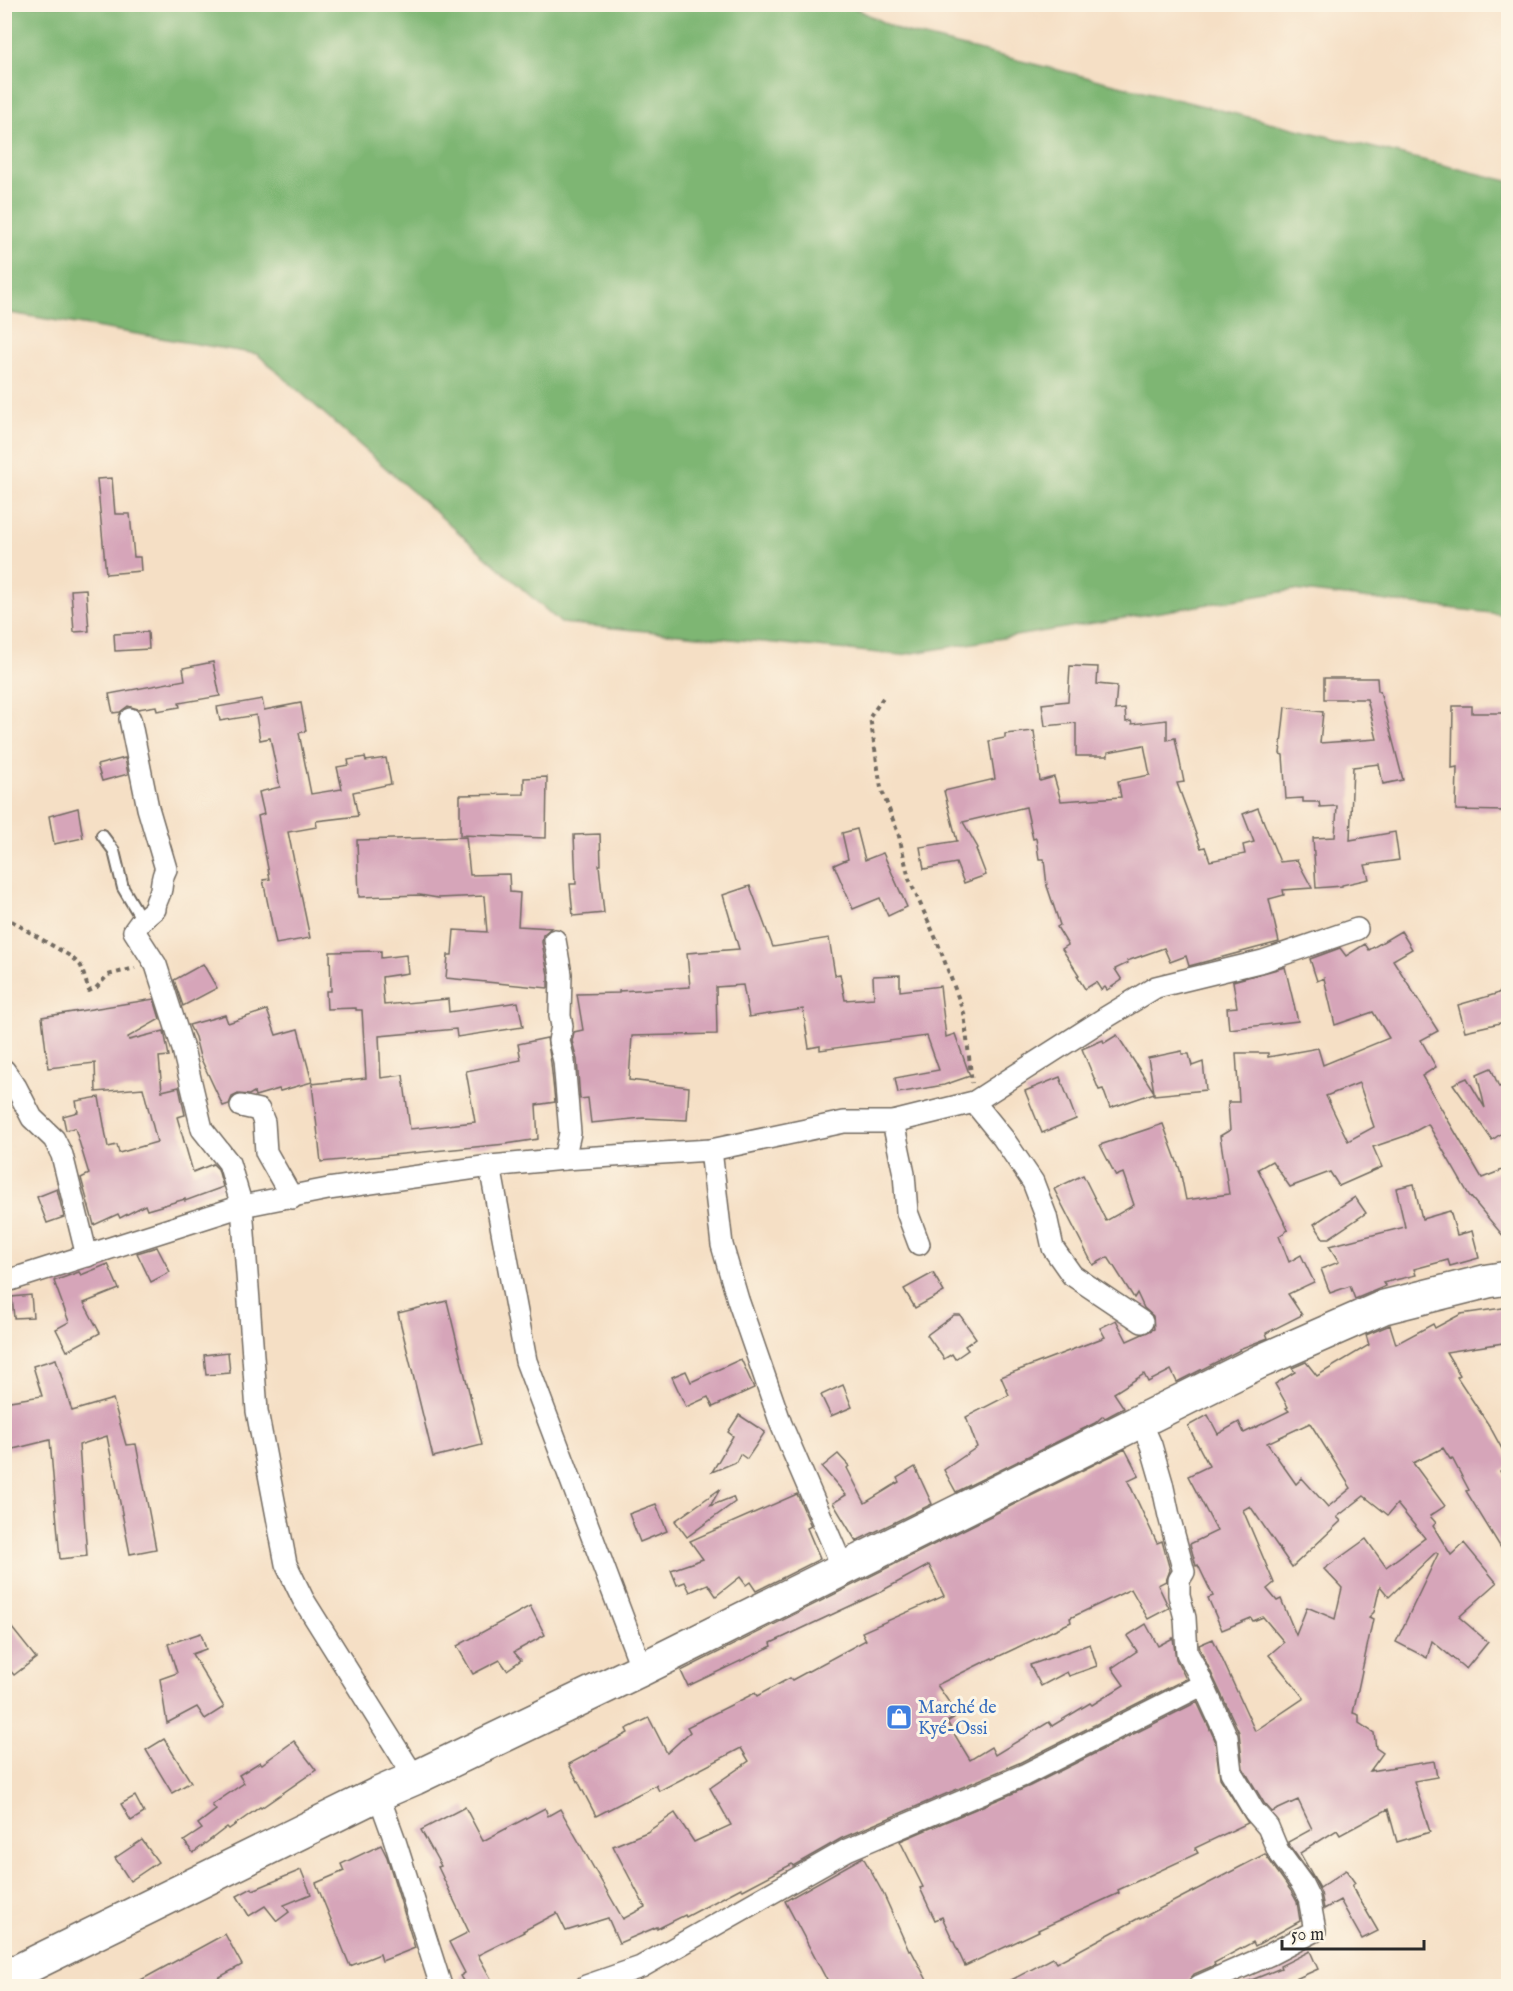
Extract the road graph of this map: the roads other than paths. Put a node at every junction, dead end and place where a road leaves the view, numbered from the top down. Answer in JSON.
{"nodes":[{"id":1,"x":130,"y":719,"type":"dead end"},
{"id":2,"x":102,"y":835,"type":"dead end"},
{"id":3,"x":142,"y":920,"type":"junction"},
{"id":4,"x":1358,"y":929,"type":"dead end"},
{"id":5,"x":555,"y":940,"type":"dead end"},
{"id":6,"x":4,"y":1070,"type":"edge"},
{"id":7,"x":974,"y":1102,"type":"junction"},
{"id":8,"x":241,"y":1106,"type":"dead end"},
{"id":9,"x":893,"y":1122,"type":"junction"},
{"id":10,"x":711,"y":1150,"type":"junction"},
{"id":11,"x":564,"y":1159,"type":"junction"},
{"id":12,"x":490,"y":1166,"type":"junction"},
{"id":13,"x":292,"y":1198,"type":"junction"},
{"id":14,"x":242,"y":1206,"type":"junction"},
{"id":15,"x":919,"y":1244,"type":"dead end"},
{"id":16,"x":87,"y":1256,"type":"junction"},
{"id":17,"x":1509,"y":1278,"type":"edge"},
{"id":18,"x":4,"y":1282,"type":"edge"},
{"id":19,"x":1142,"y":1322,"type":"dead end"},
{"id":20,"x":1141,"y":1422,"type":"junction"},
{"id":21,"x":843,"y":1568,"type":"junction"},
{"id":22,"x":642,"y":1669,"type":"junction"},
{"id":23,"x":1202,"y":1684,"type":"junction"},
{"id":24,"x":415,"y":1778,"type":"junction"},
{"id":25,"x":378,"y":1794,"type":"junction"},
{"id":26,"x":4,"y":1978,"type":"edge"},
{"id":27,"x":441,"y":1986,"type":"edge"},
{"id":28,"x":586,"y":1986,"type":"edge"},
{"id":29,"x":1199,"y":1986,"type":"edge"}],
"edges":[{"from":1,"to":3,"type":"street"},
{"from":2,"to":3,"type":"lane"},
{"from":3,"to":14,"type":"street"},
{"from":4,"to":7,"type":"street"},
{"from":5,"to":11,"type":"street"},
{"from":6,"to":16,"type":"street"},
{"from":7,"to":9,"type":"street"},
{"from":7,"to":19,"type":"street"},
{"from":8,"to":13,"type":"street"},
{"from":9,"to":10,"type":"street"},
{"from":9,"to":15,"type":"street"},
{"from":10,"to":11,"type":"street"},
{"from":10,"to":21,"type":"street"},
{"from":11,"to":12,"type":"street"},
{"from":12,"to":13,"type":"street"},
{"from":12,"to":22,"type":"street"},
{"from":13,"to":14,"type":"street"},
{"from":14,"to":16,"type":"street"},
{"from":14,"to":24,"type":"street"},
{"from":16,"to":18,"type":"street"},
{"from":17,"to":20,"type":"highway"},
{"from":20,"to":21,"type":"highway"},
{"from":20,"to":23,"type":"street"},
{"from":21,"to":22,"type":"highway"},
{"from":22,"to":24,"type":"highway"},
{"from":23,"to":28,"type":"street"},
{"from":23,"to":29,"type":"street"},
{"from":24,"to":25,"type":"highway"},
{"from":25,"to":26,"type":"highway"},
{"from":25,"to":27,"type":"street"}]}
